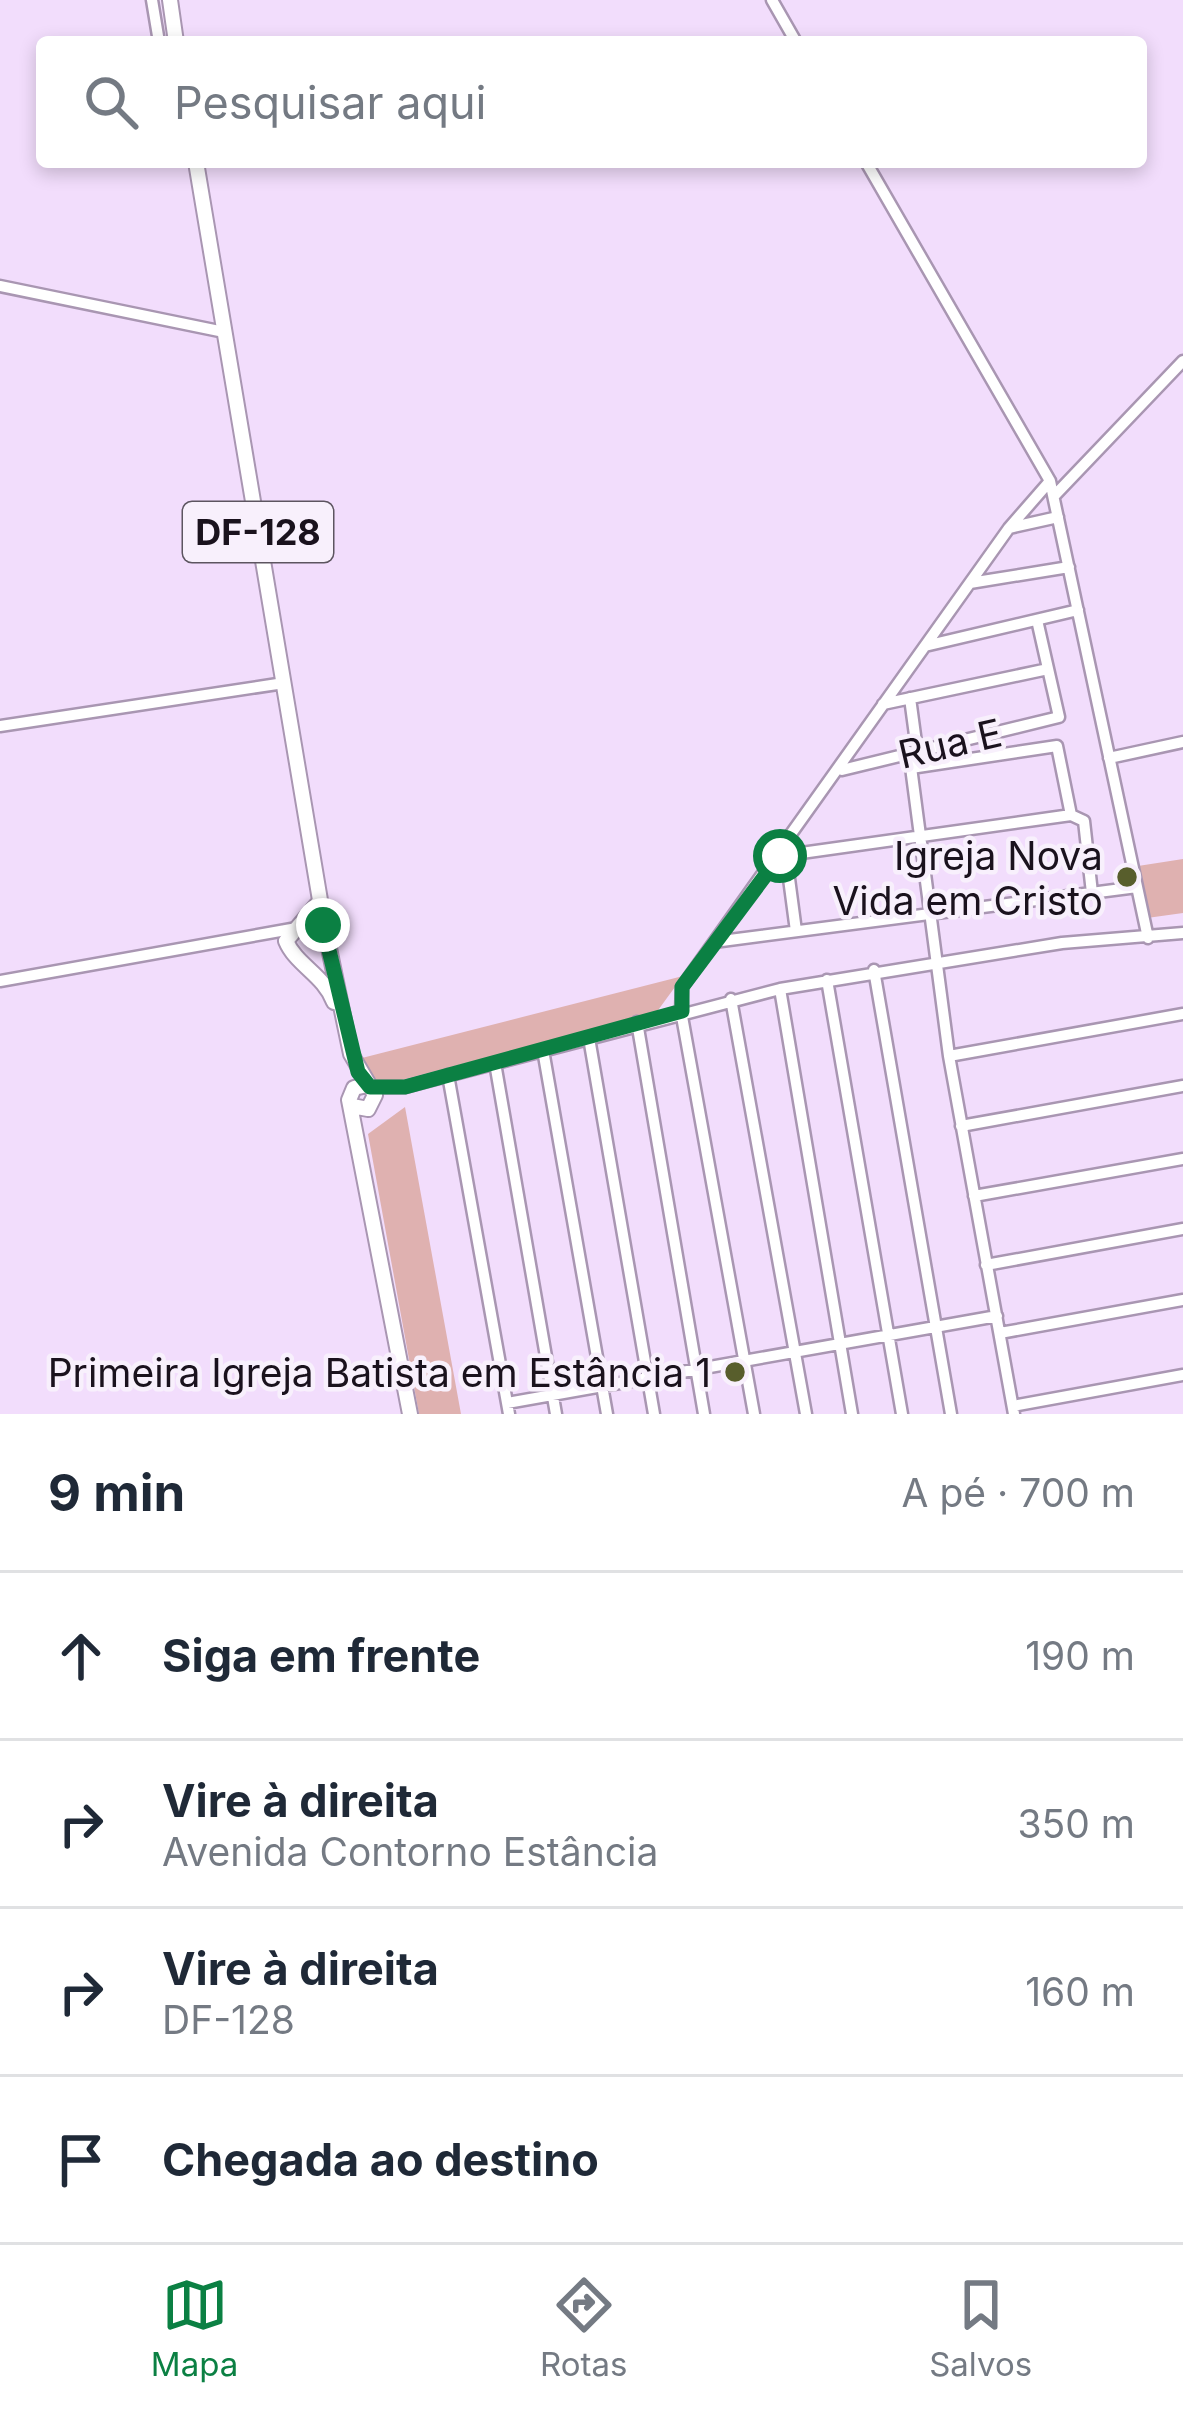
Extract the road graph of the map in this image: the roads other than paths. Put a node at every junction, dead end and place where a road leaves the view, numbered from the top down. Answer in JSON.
{"nodes":[{"id":1,"x":152,"y":0,"type":"edge"},
{"id":2,"x":170,"y":0,"type":"edge"},
{"id":3,"x":772,"y":0,"type":"edge"},
{"id":4,"x":158,"y":36,"type":"edge"},
{"id":5,"x":175,"y":36,"type":"edge"},
{"id":6,"x":793,"y":36,"type":"edge"},
{"id":7,"x":197,"y":168,"type":"edge"},
{"id":8,"x":869,"y":168,"type":"edge"},
{"id":9,"x":0,"y":286,"type":"edge"},
{"id":10,"x":224,"y":332,"type":"junction"},
{"id":11,"x":1183,"y":361,"type":"edge"},
{"id":12,"x":1050,"y":481,"type":"junction"},
{"id":13,"x":1055,"y":495,"type":"junction"},
{"id":14,"x":1058,"y":517,"type":"junction"},
{"id":15,"x":1010,"y":528,"type":"junction"},
{"id":16,"x":1069,"y":567,"type":"junction"},
{"id":17,"x":970,"y":583,"type":"junction"},
{"id":18,"x":1078,"y":610,"type":"junction"},
{"id":19,"x":1037,"y":620,"type":"junction"},
{"id":20,"x":925,"y":646,"type":"junction"},
{"id":21,"x":1048,"y":669,"type":"junction"},
{"id":22,"x":284,"y":682,"type":"junction"},
{"id":23,"x":910,"y":698,"type":"junction"},
{"id":24,"x":883,"y":704,"type":"junction"},
{"id":25,"x":0,"y":726,"type":"edge"},
{"id":26,"x":1183,"y":742,"type":"edge"},
{"id":27,"x":913,"y":751,"type":"junction"},
{"id":28,"x":1109,"y":758,"type":"junction"},
{"id":29,"x":911,"y":768,"type":"junction"},
{"id":30,"x":842,"y":770,"type":"junction"},
{"id":31,"x":1071,"y":815,"type":"junction"},
{"id":32,"x":919,"y":838,"type":"junction"},
{"id":33,"x":783,"y":856,"type":"junction"},
{"id":34,"x":1137,"y":887,"type":"junction"},
{"id":35,"x":1092,"y":893,"type":"junction"},
{"id":36,"x":320,"y":902,"type":"junction"},
{"id":37,"x":928,"y":916,"type":"junction"},
{"id":38,"x":297,"y":928,"type":"junction"},
{"id":39,"x":796,"y":931,"type":"junction"},
{"id":40,"x":1183,"y":933,"type":"edge"},
{"id":41,"x":1148,"y":938,"type":"junction"},
{"id":42,"x":243,"y":939,"type":"junction"},
{"id":43,"x":714,"y":943,"type":"junction"},
{"id":44,"x":289,"y":950,"type":"junction"},
{"id":45,"x":331,"y":958,"type":"junction"},
{"id":46,"x":935,"y":962,"type":"junction"},
{"id":47,"x":314,"y":969,"type":"junction"},
{"id":48,"x":874,"y":970,"type":"junction"},
{"id":49,"x":827,"y":980,"type":"junction"},
{"id":50,"x":0,"y":981,"type":"edge"},
{"id":51,"x":780,"y":989,"type":"junction"},
{"id":52,"x":731,"y":999,"type":"junction"},
{"id":53,"x":682,"y":1011,"type":"junction"},
{"id":54,"x":1183,"y":1014,"type":"edge"},
{"id":55,"x":637,"y":1022,"type":"junction"},
{"id":56,"x":589,"y":1039,"type":"junction"},
{"id":57,"x":543,"y":1050,"type":"junction"},
{"id":58,"x":950,"y":1056,"type":"junction"},
{"id":59,"x":495,"y":1063,"type":"junction"},
{"id":60,"x":448,"y":1075,"type":"junction"},
{"id":61,"x":1183,"y":1087,"type":"edge"},
{"id":62,"x":364,"y":1096,"type":"junction"},
{"id":63,"x":962,"y":1126,"type":"junction"},
{"id":64,"x":1183,"y":1159,"type":"edge"},
{"id":65,"x":974,"y":1196,"type":"junction"},
{"id":66,"x":1183,"y":1229,"type":"edge"},
{"id":67,"x":986,"y":1265,"type":"junction"},
{"id":68,"x":1183,"y":1300,"type":"edge"},
{"id":69,"x":997,"y":1316,"type":"junction"},
{"id":70,"x":935,"y":1327,"type":"junction"},
{"id":71,"x":1000,"y":1333,"type":"junction"},
{"id":72,"x":888,"y":1336,"type":"junction"},
{"id":73,"x":840,"y":1344,"type":"junction"},
{"id":74,"x":796,"y":1353,"type":"junction"},
{"id":75,"x":744,"y":1361,"type":"junction"},
{"id":76,"x":696,"y":1370,"type":"junction"},
{"id":77,"x":1183,"y":1375,"type":"edge"},
{"id":78,"x":648,"y":1379,"type":"junction"},
{"id":79,"x":602,"y":1386,"type":"junction"},
{"id":80,"x":553,"y":1395,"type":"junction"},
{"id":81,"x":508,"y":1408,"type":"edge"},
{"id":82,"x":1013,"y":1410,"type":"edge"},
{"id":83,"x":410,"y":1414,"type":"edge"},
{"id":84,"x":556,"y":1414,"type":"edge"},
{"id":85,"x":607,"y":1414,"type":"edge"},
{"id":86,"x":654,"y":1414,"type":"edge"},
{"id":87,"x":704,"y":1414,"type":"edge"},
{"id":88,"x":754,"y":1414,"type":"edge"},
{"id":89,"x":806,"y":1414,"type":"edge"},
{"id":90,"x":852,"y":1414,"type":"edge"},
{"id":91,"x":902,"y":1414,"type":"edge"},
{"id":92,"x":951,"y":1414,"type":"edge"}],
"edges":[{"from":1,"to":4,"type":"street"},
{"from":2,"to":5,"type":"main road"},
{"from":3,"to":6,"type":"street"},
{"from":7,"to":10,"type":"main road","name":"DF-128","number":"DF-128"},
{"from":8,"to":12,"type":"street"},
{"from":9,"to":10,"type":"street"},
{"from":10,"to":22,"type":"main road","name":"DF-128","number":"DF-128"},
{"from":11,"to":13,"type":"street"},
{"from":12,"to":13,"type":"street"},
{"from":12,"to":15,"type":"street"},
{"from":13,"to":14,"type":"street"},
{"from":14,"to":15,"type":"street"},
{"from":14,"to":16,"type":"street"},
{"from":15,"to":17,"type":"street"},
{"from":16,"to":17,"type":"street"},
{"from":16,"to":18,"type":"street"},
{"from":17,"to":20,"type":"street"},
{"from":18,"to":19,"type":"street"},
{"from":18,"to":28,"type":"street"},
{"from":19,"to":20,"type":"street"},
{"from":19,"to":21,"type":"street"},
{"from":20,"to":24,"type":"street"},
{"from":21,"to":23,"type":"street"},
{"from":21,"to":27,"type":"street","name":"Rua E"},
{"from":22,"to":25,"type":"street"},
{"from":22,"to":36,"type":"main road","name":"DF-128","number":"DF-128"},
{"from":23,"to":24,"type":"street"},
{"from":23,"to":27,"type":"street"},
{"from":24,"to":30,"type":"street"},
{"from":26,"to":28,"type":"street"},
{"from":27,"to":29,"type":"street"},
{"from":27,"to":30,"type":"street","name":"Rua E"},
{"from":28,"to":34,"type":"street"},
{"from":29,"to":31,"type":"street"},
{"from":29,"to":32,"type":"street"},
{"from":30,"to":33,"type":"street"},
{"from":31,"to":32,"type":"street"},
{"from":31,"to":35,"type":"street"},
{"from":32,"to":33,"type":"street"},
{"from":32,"to":37,"type":"street"},
{"from":33,"to":39,"type":"street"},
{"from":33,"to":43,"type":"street"},
{"from":34,"to":35,"type":"street"},
{"from":34,"to":41,"type":"street"},
{"from":35,"to":37,"type":"street"},
{"from":36,"to":38,"type":"main road"},
{"from":36,"to":45,"type":"main road","name":"DF-128","number":"DF-128"},
{"from":37,"to":39,"type":"street"},
{"from":37,"to":46,"type":"street"},
{"from":38,"to":42,"type":"street"},
{"from":38,"to":44,"type":"main road"},
{"from":38,"to":45,"type":"main road"},
{"from":39,"to":43,"type":"street"},
{"from":40,"to":41,"type":"street"},
{"from":41,"to":46,"type":"street"},
{"from":42,"to":44,"type":"street"},
{"from":42,"to":50,"type":"street"},
{"from":43,"to":53,"type":"street"},
{"from":44,"to":47,"type":"main road","number":"DF-128"},
{"from":45,"to":47,"type":"main road"},
{"from":45,"to":62,"type":"main road","name":"DF-128","number":"DF-128"},
{"from":46,"to":48,"type":"street"},
{"from":46,"to":58,"type":"street"},
{"from":47,"to":62,"type":"main road","name":"DF-128","number":"DF-128"},
{"from":48,"to":49,"type":"street"},
{"from":48,"to":70,"type":"street"},
{"from":49,"to":51,"type":"street"},
{"from":49,"to":72,"type":"street"},
{"from":51,"to":52,"type":"street"},
{"from":51,"to":73,"type":"street"},
{"from":52,"to":53,"type":"street"},
{"from":52,"to":74,"type":"street"},
{"from":53,"to":55,"type":"street"},
{"from":53,"to":75,"type":"street"},
{"from":54,"to":58,"type":"street"},
{"from":55,"to":56,"type":"street"},
{"from":55,"to":76,"type":"street"},
{"from":56,"to":57,"type":"street"},
{"from":56,"to":78,"type":"street"},
{"from":57,"to":59,"type":"street"},
{"from":57,"to":79,"type":"street"},
{"from":58,"to":63,"type":"street"},
{"from":59,"to":60,"type":"street"},
{"from":59,"to":80,"type":"street"},
{"from":60,"to":62,"type":"street"},
{"from":60,"to":81,"type":"street"},
{"from":61,"to":63,"type":"street"},
{"from":62,"to":83,"type":"main road","name":"DF-128","number":"DF-128"},
{"from":63,"to":65,"type":"street"},
{"from":64,"to":65,"type":"street"},
{"from":65,"to":67,"type":"street"},
{"from":66,"to":67,"type":"street"},
{"from":67,"to":69,"type":"street"},
{"from":68,"to":71,"type":"street"},
{"from":69,"to":70,"type":"street"},
{"from":69,"to":71,"type":"street"},
{"from":70,"to":72,"type":"street"},
{"from":70,"to":92,"type":"street"},
{"from":71,"to":82,"type":"street"},
{"from":72,"to":73,"type":"street"},
{"from":72,"to":91,"type":"street"},
{"from":73,"to":74,"type":"street"},
{"from":73,"to":90,"type":"street"},
{"from":74,"to":75,"type":"street"},
{"from":74,"to":89,"type":"street"},
{"from":75,"to":76,"type":"street"},
{"from":75,"to":88,"type":"street"},
{"from":76,"to":78,"type":"street"},
{"from":76,"to":87,"type":"street"},
{"from":77,"to":82,"type":"street"},
{"from":78,"to":79,"type":"street"},
{"from":78,"to":86,"type":"street"},
{"from":79,"to":80,"type":"street"},
{"from":79,"to":85,"type":"street"},
{"from":80,"to":81,"type":"street"},
{"from":80,"to":84,"type":"street"}]}
